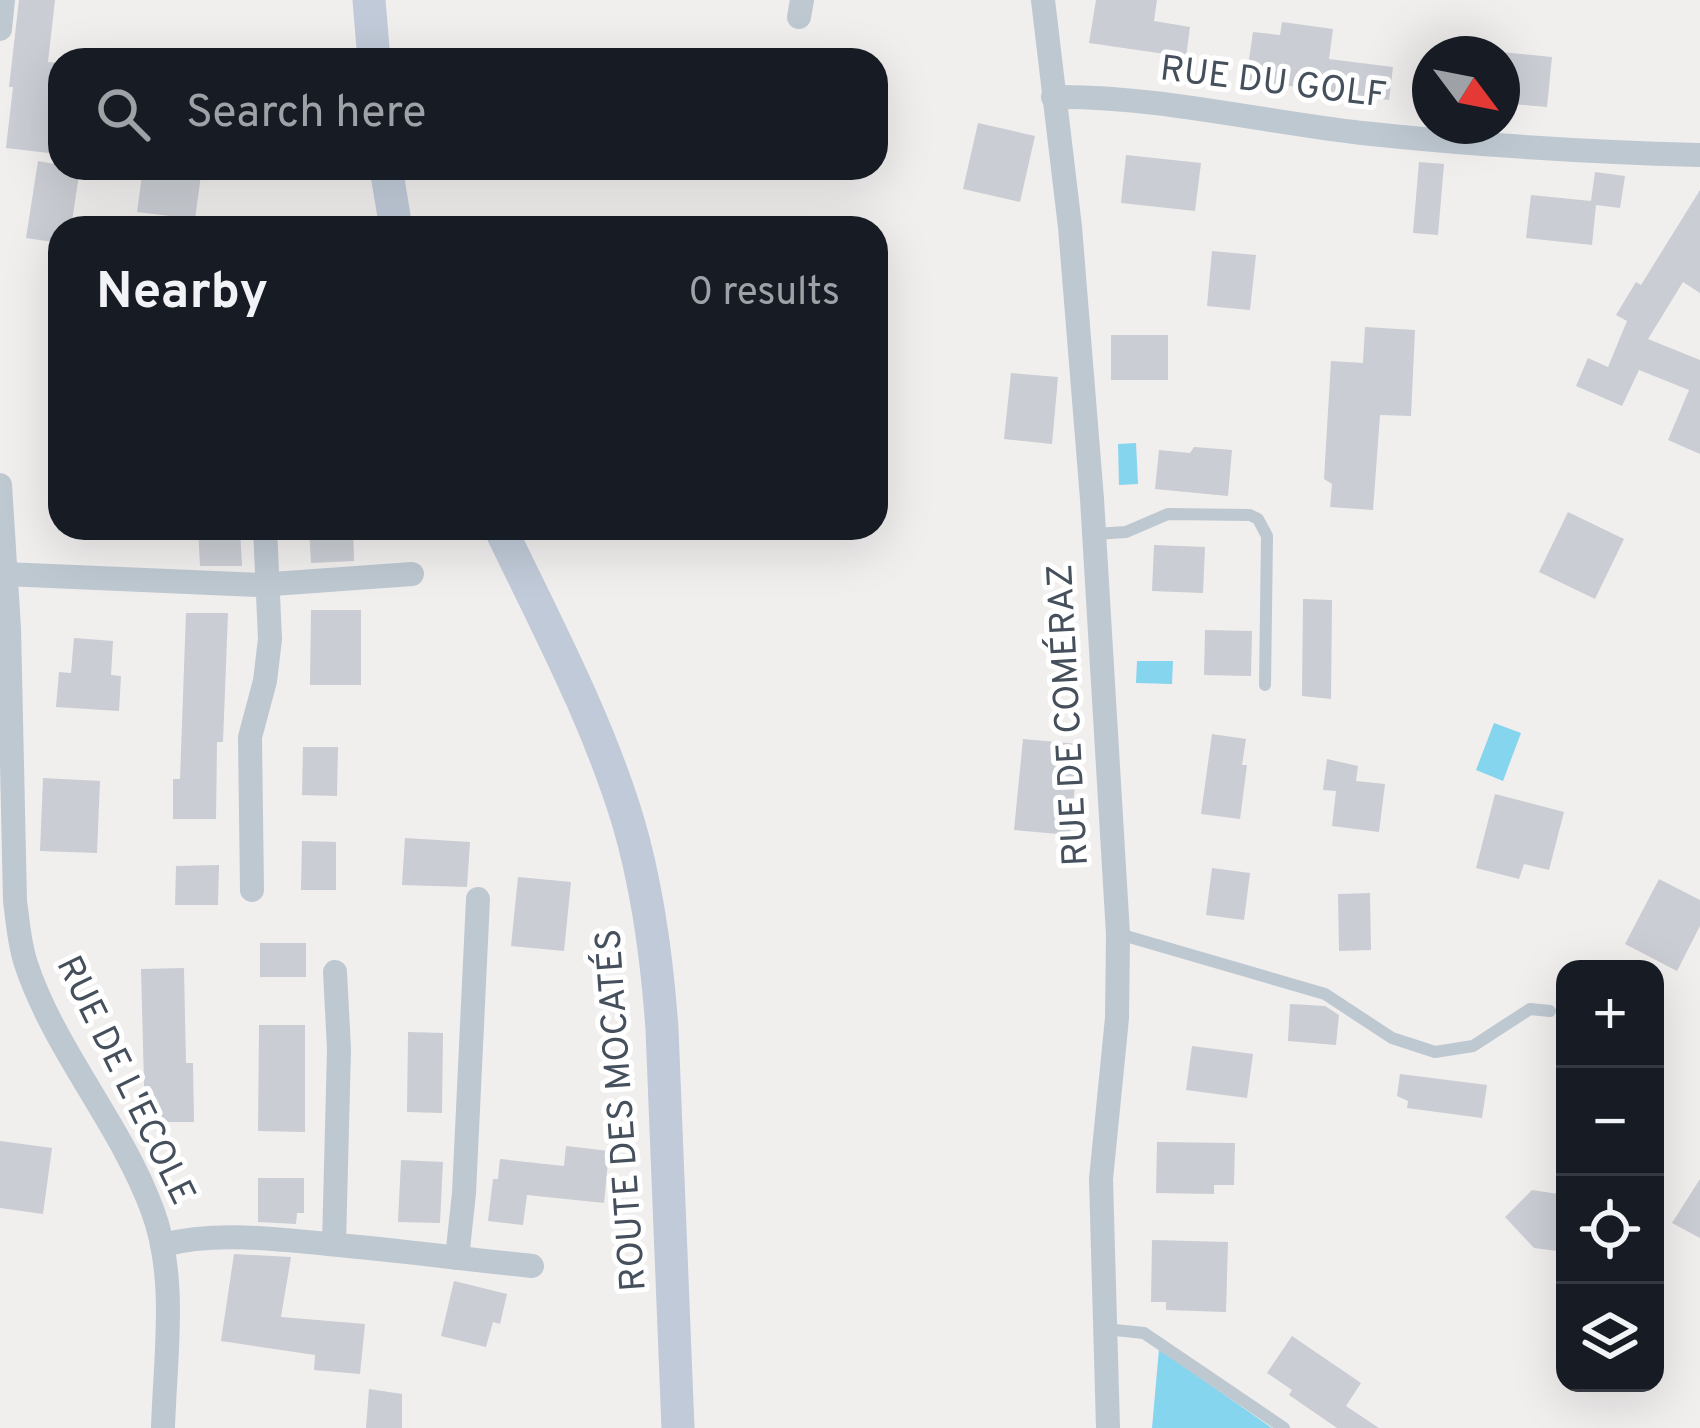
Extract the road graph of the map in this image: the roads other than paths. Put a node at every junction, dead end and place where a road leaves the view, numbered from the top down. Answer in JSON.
{"nodes":[{"id":1,"x":3,"y":0,"type":"edge"},
{"id":2,"x":369,"y":0,"type":"edge"},
{"id":3,"x":1043,"y":0,"type":"edge"},
{"id":4,"x":0,"y":29,"type":"edge"},
{"id":5,"x":373,"y":48,"type":"edge"},
{"id":6,"x":1053,"y":97,"type":"junction"},
{"id":7,"x":1700,"y":155,"type":"edge"},
{"id":8,"x":388,"y":180,"type":"edge"},
{"id":9,"x":394,"y":216,"type":"edge"},
{"id":10,"x":0,"y":485,"type":"edge"},
{"id":11,"x":1095,"y":534,"type":"junction"},
{"id":12,"x":266,"y":540,"type":"edge"},
{"id":13,"x":506,"y":540,"type":"edge"},
{"id":14,"x":5,"y":574,"type":"junction"},
{"id":15,"x":412,"y":574,"type":"dead end"},
{"id":16,"x":268,"y":584,"type":"junction"},
{"id":17,"x":1265,"y":685,"type":"dead end"},
{"id":18,"x":252,"y":890,"type":"dead end"},
{"id":19,"x":478,"y":899,"type":"dead end"},
{"id":20,"x":8,"y":911,"type":"edge"},
{"id":21,"x":1118,"y":934,"type":"junction"},
{"id":22,"x":335,"y":972,"type":"dead end"},
{"id":23,"x":1550,"y":1011,"type":"dead end"},
{"id":24,"x":334,"y":1244,"type":"junction"},
{"id":25,"x":162,"y":1245,"type":"junction"},
{"id":26,"x":457,"y":1258,"type":"junction"},
{"id":27,"x":532,"y":1266,"type":"dead end"},
{"id":28,"x":1103,"y":1329,"type":"junction"},
{"id":29,"x":163,"y":1428,"type":"edge"},
{"id":30,"x":678,"y":1428,"type":"edge"},
{"id":31,"x":1108,"y":1428,"type":"edge"},
{"id":32,"x":1284,"y":1428,"type":"edge"}],
"edges":[{"from":1,"to":4,"type":"street"},
{"from":2,"to":5,"type":"street"},
{"from":3,"to":6,"type":"street","name":"RUE DE COMÉRAZ"},
{"from":6,"to":7,"type":"street","name":"RUE DU GOLF"},
{"from":6,"to":11,"type":"street","name":"RUE DE COMÉRAZ"},
{"from":8,"to":9,"type":"street"},
{"from":10,"to":14,"type":"street","name":"RUE DE L'ECOLE"},
{"from":11,"to":17,"type":"lane"},
{"from":11,"to":21,"type":"street","name":"RUE DE COMÉRAZ"},
{"from":12,"to":16,"type":"street"},
{"from":13,"to":30,"type":"street","name":"ROUTE DES MOCATÉS"},
{"from":14,"to":16,"type":"street"},
{"from":14,"to":20,"type":"street","name":"RUE DE L'ECOLE"},
{"from":15,"to":16,"type":"street"},
{"from":16,"to":18,"type":"street"},
{"from":19,"to":26,"type":"street"},
{"from":20,"to":25,"type":"street","name":"RUE DE L'ECOLE"},
{"from":21,"to":23,"type":"lane"},
{"from":21,"to":28,"type":"street","name":"RUE DE COMÉRAZ"},
{"from":22,"to":24,"type":"street"},
{"from":24,"to":25,"type":"street"},
{"from":24,"to":26,"type":"street"},
{"from":25,"to":29,"type":"street","name":"RUE DE L'ECOLE"},
{"from":26,"to":27,"type":"street"},
{"from":28,"to":31,"type":"street","name":"RUE DE COMÉRAZ"},
{"from":28,"to":32,"type":"lane"}]}
